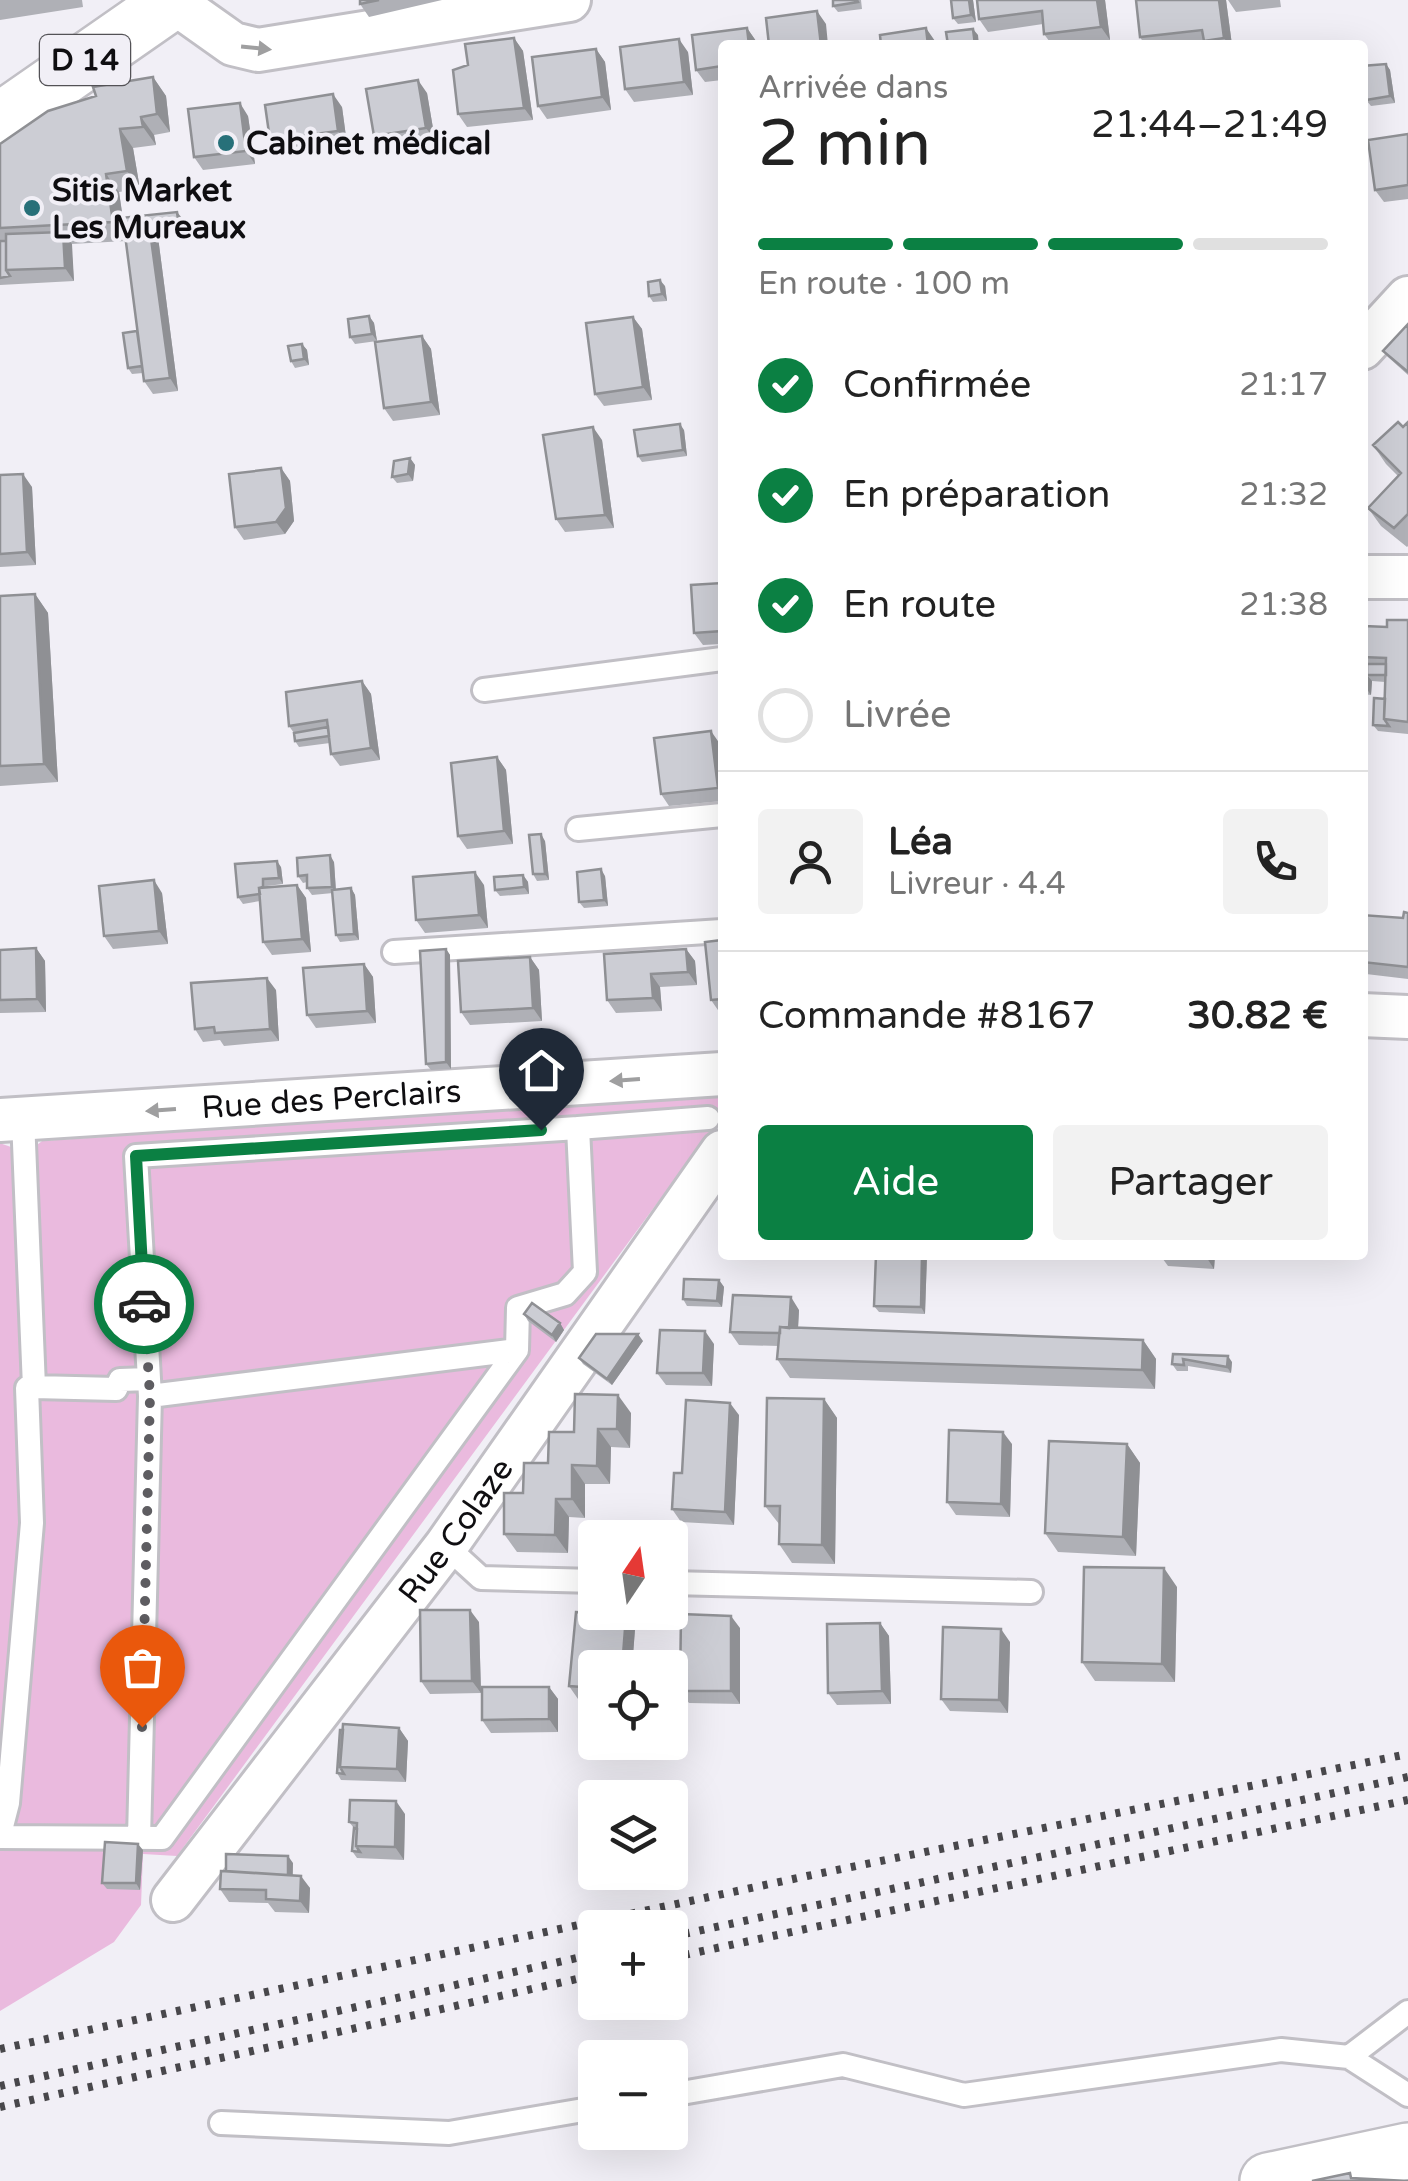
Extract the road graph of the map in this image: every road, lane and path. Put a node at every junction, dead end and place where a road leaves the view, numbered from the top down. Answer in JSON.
{"nodes":[{"id":1,"x":172,"y":0,"type":"edge"},
{"id":2,"x":568,"y":0,"type":"edge"},
{"id":3,"x":0,"y":121,"type":"edge"},
{"id":4,"x":1408,"y":298,"type":"edge"},
{"id":5,"x":1368,"y":341,"type":"edge"},
{"id":6,"x":1408,"y":577,"type":"edge"},
{"id":7,"x":1368,"y":578,"type":"edge"},
{"id":8,"x":718,"y":661,"type":"edge"},
{"id":9,"x":484,"y":690,"type":"dead end"},
{"id":10,"x":718,"y":815,"type":"edge"},
{"id":11,"x":578,"y":829,"type":"dead end"},
{"id":12,"x":718,"y":930,"type":"edge"},
{"id":13,"x":394,"y":952,"type":"dead end"},
{"id":14,"x":1368,"y":1015,"type":"edge"},
{"id":15,"x":1408,"y":1017,"type":"edge"},
{"id":16,"x":718,"y":1074,"type":"edge"},
{"id":17,"x":11,"y":1120,"type":"edge"},
{"id":18,"x":578,"y":1128,"type":"junction"},
{"id":19,"x":715,"y":1135,"type":"edge"},
{"id":20,"x":517,"y":1350,"type":"junction"},
{"id":21,"x":34,"y":1387,"type":"junction"},
{"id":22,"x":149,"y":1388,"type":"junction"},
{"id":23,"x":446,"y":1546,"type":"junction"},
{"id":24,"x":578,"y":1581,"type":"edge"},
{"id":25,"x":688,"y":1583,"type":"edge"},
{"id":26,"x":1031,"y":1592,"type":"dead end"},
{"id":27,"x":0,"y":1835,"type":"edge"},
{"id":28,"x":139,"y":1838,"type":"junction"},
{"id":29,"x":173,"y":1900,"type":"dead end"},
{"id":30,"x":1408,"y":2012,"type":"edge"},
{"id":31,"x":1349,"y":2057,"type":"junction"},
{"id":32,"x":688,"y":2092,"type":"edge"},
{"id":33,"x":1408,"y":2095,"type":"edge"},
{"id":34,"x":578,"y":2111,"type":"edge"},
{"id":35,"x":221,"y":2123,"type":"dead end"},
{"id":36,"x":1408,"y":2152,"type":"edge"},
{"id":37,"x":1268,"y":2181,"type":"edge"}],
"edges":[{"from":1,"to":2,"type":"street","one_way":true},
{"from":1,"to":3,"type":"main road","number":"D 14"},
{"from":4,"to":5,"type":"street"},
{"from":6,"to":7,"type":"street"},
{"from":8,"to":9,"type":"lane"},
{"from":10,"to":11,"type":"lane"},
{"from":12,"to":13,"type":"lane"},
{"from":14,"to":15,"type":"street"},
{"from":16,"to":17,"type":"street","name":"Rue des Perclairs","one_way":true},
{"from":17,"to":21,"type":"lane"},
{"from":18,"to":19,"type":"lane"},
{"from":18,"to":20,"type":"lane"},
{"from":18,"to":22,"type":"lane"},
{"from":19,"to":23,"type":"street","name":"Rue Colaze"},
{"from":20,"to":22,"type":"lane"},
{"from":20,"to":28,"type":"lane"},
{"from":21,"to":22,"type":"lane"},
{"from":21,"to":27,"type":"lane"},
{"from":22,"to":28,"type":"lane"},
{"from":23,"to":24,"type":"lane"},
{"from":23,"to":29,"type":"street","name":"Rue Colaze"},
{"from":25,"to":26,"type":"lane"},
{"from":27,"to":28,"type":"lane"},
{"from":30,"to":31,"type":"lane"},
{"from":31,"to":32,"type":"lane"},
{"from":31,"to":33,"type":"lane"},
{"from":34,"to":35,"type":"lane"},
{"from":36,"to":37,"type":"main road"}]}
